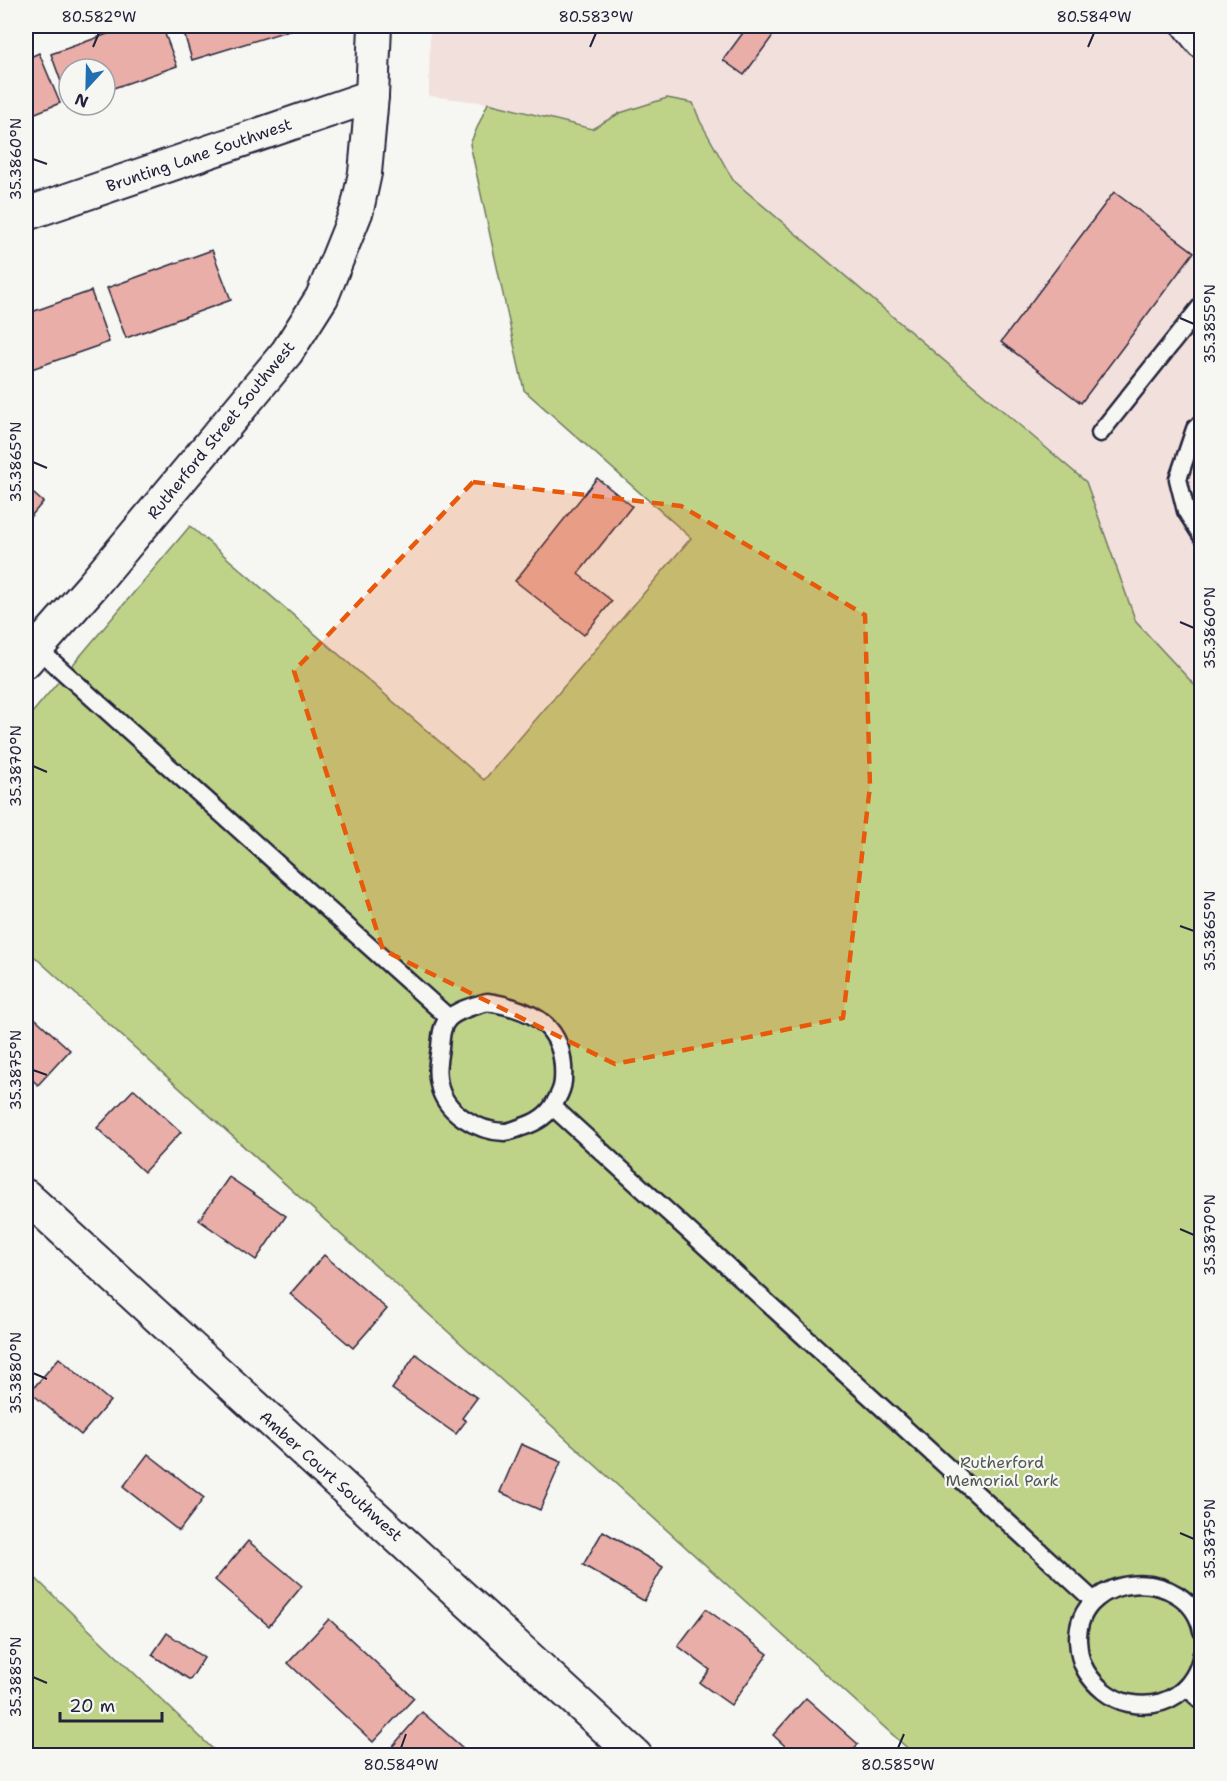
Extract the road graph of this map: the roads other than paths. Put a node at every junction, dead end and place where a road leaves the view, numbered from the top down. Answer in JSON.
{"nodes":[{"id":1,"x":375,"y":26,"type":"edge"},
{"id":2,"x":1189,"y":26,"type":"edge"},
{"id":3,"x":1202,"y":42,"type":"edge"},
{"id":4,"x":372,"y":96,"type":"junction"},
{"id":5,"x":26,"y":214,"type":"edge"},
{"id":6,"x":1202,"y":305,"type":"edge"},
{"id":7,"x":1202,"y":422,"type":"edge"},
{"id":8,"x":1100,"y":433,"type":"dead end"},
{"id":9,"x":1202,"y":536,"type":"edge"},
{"id":10,"x":32,"y":654,"type":"edge"},
{"id":11,"x":449,"y":1018,"type":"junction"},
{"id":12,"x":553,"y":1107,"type":"junction"},
{"id":13,"x":26,"y":1196,"type":"edge"},
{"id":14,"x":1094,"y":1601,"type":"junction"},
{"id":15,"x":1202,"y":1630,"type":"edge"},
{"id":16,"x":1202,"y":1654,"type":"edge"},
{"id":17,"x":1186,"y":1688,"type":"junction"},
{"id":18,"x":1202,"y":1701,"type":"edge"},
{"id":19,"x":636,"y":1755,"type":"edge"}],
"edges":[{"from":1,"to":4,"type":"street","name":"Rutherford Street Southwest"},
{"from":2,"to":3,"type":"street"},
{"from":4,"to":5,"type":"street","name":"Brunting Lane Southwest"},
{"from":4,"to":10,"type":"street","name":"Rutherford Street Southwest"},
{"from":6,"to":8,"type":"lane"},
{"from":7,"to":9,"type":"lane"},
{"from":10,"to":11,"type":"lane"},
{"from":11,"to":12,"type":"lane"},
{"from":11,"to":12,"type":"lane"},
{"from":12,"to":14,"type":"lane"},
{"from":13,"to":19,"type":"street","name":"Amber Court Southwest"},
{"from":14,"to":15,"type":"lane"},
{"from":14,"to":17,"type":"lane"},
{"from":16,"to":17,"type":"lane"},
{"from":17,"to":18,"type":"lane"}]}
